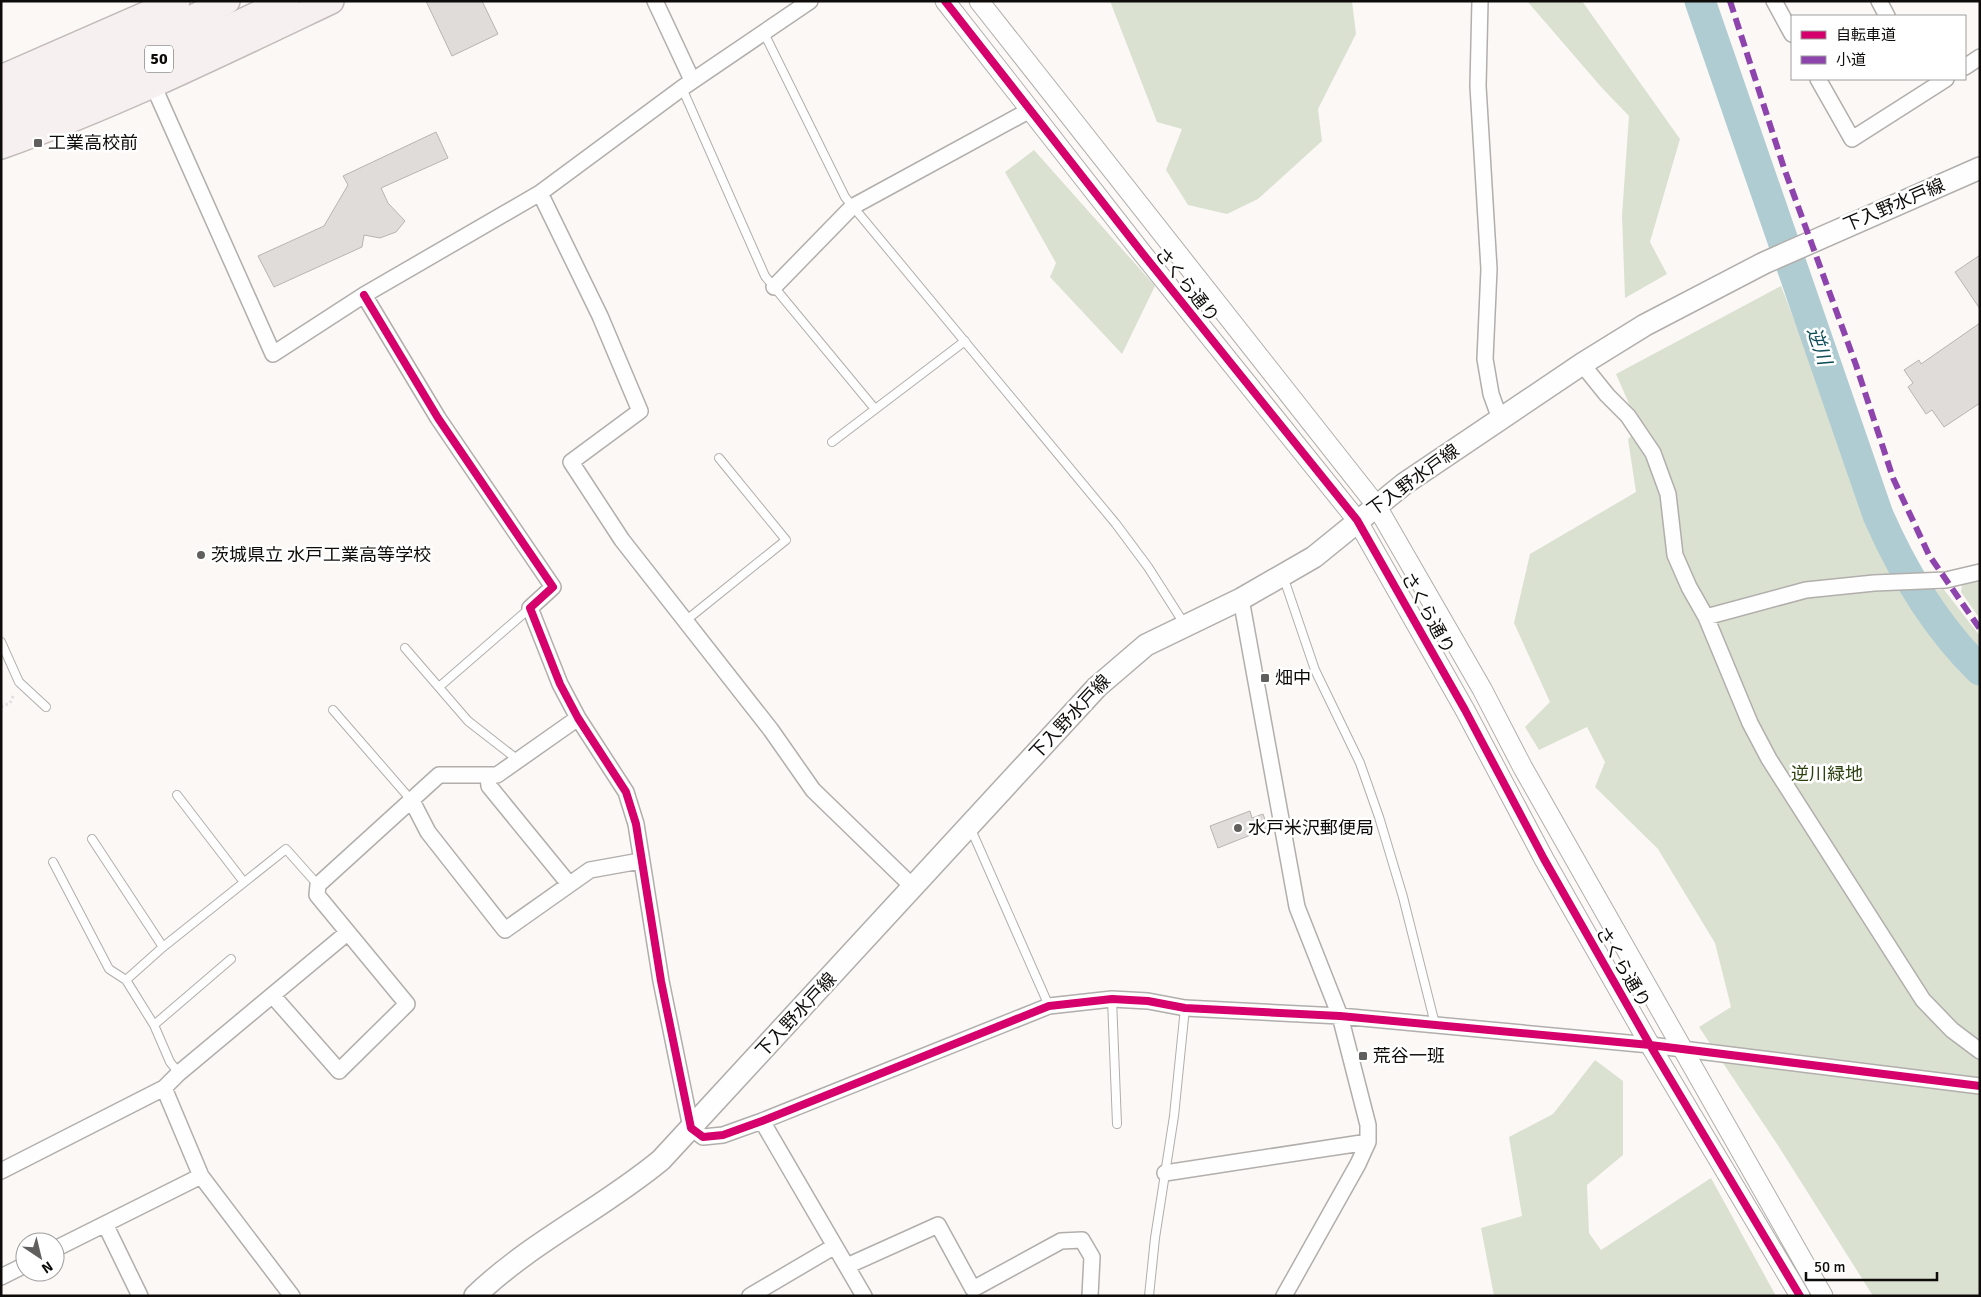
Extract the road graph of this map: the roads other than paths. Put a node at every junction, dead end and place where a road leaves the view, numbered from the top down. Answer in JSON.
{"nodes":[{"id":1,"x":176,"y":1,"type":"edge"},
{"id":2,"x":227,"y":1,"type":"edge"},
{"id":3,"x":286,"y":1,"type":"edge"},
{"id":4,"x":331,"y":1,"type":"edge"},
{"id":5,"x":655,"y":1,"type":"edge"},
{"id":6,"x":810,"y":1,"type":"edge"},
{"id":7,"x":945,"y":1,"type":"edge"},
{"id":8,"x":979,"y":1,"type":"edge"},
{"id":9,"x":1480,"y":1,"type":"edge"},
{"id":10,"x":1774,"y":1,"type":"edge"},
{"id":11,"x":1878,"y":1,"type":"edge"},
{"id":12,"x":1887,"y":15,"type":"edge"},
{"id":13,"x":763,"y":31,"type":"junction"},
{"id":14,"x":1791,"y":32,"type":"edge"},
{"id":15,"x":1980,"y":56,"type":"edge"},
{"id":16,"x":1966,"y":65,"type":"edge"},
{"id":17,"x":1819,"y":80,"type":"edge"},
{"id":18,"x":1942,"y":80,"type":"edge"},
{"id":19,"x":687,"y":84,"type":"junction"},
{"id":20,"x":1928,"y":84,"type":"edge"},
{"id":21,"x":153,"y":85,"type":"junction"},
{"id":22,"x":8,"y":90,"type":"edge"},
{"id":23,"x":1030,"y":110,"type":"junction"},
{"id":24,"x":1,"y":126,"type":"edge"},
{"id":25,"x":1,"y":146,"type":"edge"},
{"id":26,"x":1980,"y":168,"type":"edge"},
{"id":27,"x":540,"y":193,"type":"junction"},
{"id":28,"x":852,"y":207,"type":"junction"},
{"id":29,"x":774,"y":288,"type":"junction"},
{"id":30,"x":364,"y":295,"type":"junction"},
{"id":31,"x":965,"y":341,"type":"junction"},
{"id":32,"x":1582,"y":364,"type":"junction"},
{"id":33,"x":875,"y":409,"type":"junction"},
{"id":34,"x":1500,"y":419,"type":"junction"},
{"id":35,"x":832,"y":442,"type":"dead end"},
{"id":36,"x":719,"y":458,"type":"dead end"},
{"id":37,"x":1376,"y":505,"type":"junction"},
{"id":38,"x":1357,"y":520,"type":"junction"},
{"id":39,"x":1980,"y":572,"type":"edge"},
{"id":40,"x":1284,"y":576,"type":"junction"},
{"id":41,"x":1241,"y":599,"type":"junction"},
{"id":42,"x":530,"y":608,"type":"junction"},
{"id":43,"x":1706,"y":617,"type":"junction"},
{"id":44,"x":684,"y":622,"type":"junction"},
{"id":45,"x":1185,"y":625,"type":"junction"},
{"id":46,"x":1,"y":642,"type":"edge"},
{"id":47,"x":405,"y":648,"type":"dead end"},
{"id":48,"x":439,"y":687,"type":"junction"},
{"id":49,"x":46,"y":707,"type":"dead end"},
{"id":50,"x":333,"y":710,"type":"dead end"},
{"id":51,"x":578,"y":718,"type":"junction"},
{"id":52,"x":518,"y":760,"type":"junction"},
{"id":53,"x":488,"y":775,"type":"junction"},
{"id":54,"x":177,"y":795,"type":"dead end"},
{"id":55,"x":412,"y":801,"type":"junction"},
{"id":56,"x":969,"y":826,"type":"junction"},
{"id":57,"x":92,"y":839,"type":"dead end"},
{"id":58,"x":640,"y":861,"type":"junction"},
{"id":59,"x":53,"y":862,"type":"dead end"},
{"id":60,"x":243,"y":881,"type":"junction"},
{"id":61,"x":569,"y":884,"type":"junction"},
{"id":62,"x":318,"y":885,"type":"junction"},
{"id":63,"x":914,"y":888,"type":"junction"},
{"id":64,"x":346,"y":933,"type":"junction"},
{"id":65,"x":163,"y":947,"type":"junction"},
{"id":66,"x":231,"y":959,"type":"dead end"},
{"id":67,"x":126,"y":980,"type":"junction"},
{"id":68,"x":273,"y":996,"type":"junction"},
{"id":69,"x":1112,"y":999,"type":"junction"},
{"id":70,"x":1050,"y":1006,"type":"junction"},
{"id":71,"x":1185,"y":1008,"type":"junction"},
{"id":72,"x":1340,"y":1016,"type":"junction"},
{"id":73,"x":1435,"y":1024,"type":"junction"},
{"id":74,"x":154,"y":1026,"type":"junction"},
{"id":75,"x":1650,"y":1045,"type":"junction"},
{"id":76,"x":1684,"y":1050,"type":"junction"},
{"id":77,"x":1980,"y":1051,"type":"edge"},
{"id":78,"x":179,"y":1073,"type":"junction"},
{"id":79,"x":1980,"y":1086,"type":"edge"},
{"id":80,"x":164,"y":1088,"type":"junction"},
{"id":81,"x":762,"y":1120,"type":"junction"},
{"id":82,"x":1117,"y":1124,"type":"dead end"},
{"id":83,"x":691,"y":1128,"type":"junction"},
{"id":84,"x":1368,"y":1142,"type":"junction"},
{"id":85,"x":1,"y":1170,"type":"edge"},
{"id":86,"x":1165,"y":1173,"type":"junction"},
{"id":87,"x":200,"y":1176,"type":"junction"},
{"id":88,"x":104,"y":1224,"type":"junction"},
{"id":89,"x":65,"y":1244,"type":"edge"},
{"id":90,"x":835,"y":1246,"type":"junction"},
{"id":91,"x":847,"y":1266,"type":"junction"},
{"id":92,"x":15,"y":1269,"type":"edge"},
{"id":93,"x":1,"y":1277,"type":"edge"},
{"id":94,"x":975,"y":1292,"type":"edge"},
{"id":95,"x":751,"y":1295,"type":"edge"},
{"id":96,"x":140,"y":1296,"type":"edge"},
{"id":97,"x":292,"y":1296,"type":"edge"},
{"id":98,"x":475,"y":1296,"type":"edge"},
{"id":99,"x":864,"y":1296,"type":"edge"},
{"id":100,"x":1090,"y":1296,"type":"edge"},
{"id":101,"x":1149,"y":1296,"type":"edge"},
{"id":102,"x":1284,"y":1296,"type":"edge"},
{"id":103,"x":1800,"y":1296,"type":"edge"},
{"id":104,"x":1822,"y":1296,"type":"edge"}],
"edges":[{"from":1,"to":22,"type":"highway"},
{"from":2,"to":22,"type":"highway","number":"50"},
{"from":3,"to":24,"type":"highway","number":"50"},
{"from":4,"to":21,"type":"highway"},
{"from":5,"to":19,"type":"street"},
{"from":6,"to":13,"type":"street"},
{"from":7,"to":23,"type":"street","name":"さくら通り"},
{"from":8,"to":37,"type":"street","name":"さくら通り"},
{"from":9,"to":34,"type":"street"},
{"from":10,"to":14,"type":"street"},
{"from":11,"to":12,"type":"street"},
{"from":13,"to":19,"type":"street"},
{"from":13,"to":28,"type":"lane"},
{"from":15,"to":16,"type":"street"},
{"from":17,"to":20,"type":"street"},
{"from":18,"to":20,"type":"street"},
{"from":19,"to":27,"type":"street"},
{"from":19,"to":29,"type":"lane"},
{"from":21,"to":25,"type":"highway"},
{"from":21,"to":30,"type":"street"},
{"from":23,"to":28,"type":"street"},
{"from":23,"to":38,"type":"street","name":"さくら通り"},
{"from":26,"to":32,"type":"main road","name":"下入野水戸線"},
{"from":27,"to":30,"type":"street"},
{"from":27,"to":44,"type":"street"},
{"from":28,"to":29,"type":"street"},
{"from":28,"to":31,"type":"lane"},
{"from":29,"to":33,"type":"lane"},
{"from":30,"to":42,"type":"street"},
{"from":31,"to":33,"type":"lane"},
{"from":31,"to":45,"type":"lane"},
{"from":32,"to":34,"type":"main road","name":"下入野水戸線"},
{"from":32,"to":43,"type":"street"},
{"from":33,"to":35,"type":"lane"},
{"from":34,"to":37,"type":"main road","name":"下入野水戸線"},
{"from":36,"to":44,"type":"lane"},
{"from":37,"to":38,"type":"main road","name":"下入野水戸線"},
{"from":37,"to":76,"type":"street","name":"さくら通り"},
{"from":38,"to":40,"type":"main road","name":"下入野水戸線"},
{"from":38,"to":75,"type":"street","name":"さくら通り"},
{"from":39,"to":43,"type":"street"},
{"from":40,"to":41,"type":"main road","name":"下入野水戸線"},
{"from":40,"to":73,"type":"lane"},
{"from":41,"to":45,"type":"main road","name":"下入野水戸線"},
{"from":41,"to":72,"type":"street"},
{"from":42,"to":48,"type":"lane"},
{"from":42,"to":51,"type":"street"},
{"from":43,"to":77,"type":"street"},
{"from":44,"to":63,"type":"street"},
{"from":45,"to":56,"type":"main road","name":"下入野水戸線"},
{"from":46,"to":49,"type":"lane"},
{"from":47,"to":48,"type":"lane"},
{"from":48,"to":52,"type":"lane"},
{"from":50,"to":55,"type":"lane"},
{"from":51,"to":52,"type":"street"},
{"from":51,"to":58,"type":"street"},
{"from":52,"to":53,"type":"street"},
{"from":53,"to":55,"type":"street"},
{"from":53,"to":61,"type":"street"},
{"from":54,"to":60,"type":"lane"},
{"from":55,"to":61,"type":"street"},
{"from":55,"to":62,"type":"street"},
{"from":56,"to":63,"type":"main road","name":"下入野水戸線"},
{"from":56,"to":70,"type":"lane"},
{"from":57,"to":65,"type":"lane"},
{"from":58,"to":61,"type":"street"},
{"from":58,"to":83,"type":"street"},
{"from":59,"to":67,"type":"lane"},
{"from":60,"to":62,"type":"lane"},
{"from":60,"to":65,"type":"lane"},
{"from":62,"to":64,"type":"street"},
{"from":63,"to":83,"type":"main road","name":"下入野水戸線"},
{"from":64,"to":68,"type":"street"},
{"from":64,"to":68,"type":"street"},
{"from":65,"to":67,"type":"lane"},
{"from":66,"to":74,"type":"lane"},
{"from":67,"to":74,"type":"lane"},
{"from":68,"to":78,"type":"street"},
{"from":69,"to":70,"type":"street"},
{"from":69,"to":71,"type":"street"},
{"from":69,"to":82,"type":"lane"},
{"from":70,"to":81,"type":"street"},
{"from":71,"to":72,"type":"street"},
{"from":71,"to":86,"type":"lane"},
{"from":72,"to":73,"type":"street"},
{"from":72,"to":84,"type":"street"},
{"from":73,"to":75,"type":"street"},
{"from":74,"to":78,"type":"lane"},
{"from":75,"to":76,"type":"street"},
{"from":75,"to":103,"type":"street","name":"さくら通り"},
{"from":76,"to":79,"type":"street"},
{"from":76,"to":104,"type":"street","name":"さくら通り"},
{"from":78,"to":80,"type":"street"},
{"from":80,"to":85,"type":"street"},
{"from":80,"to":87,"type":"street"},
{"from":81,"to":83,"type":"street"},
{"from":81,"to":90,"type":"street"},
{"from":83,"to":98,"type":"main road","name":"下入野水戸線"},
{"from":84,"to":86,"type":"street"},
{"from":84,"to":102,"type":"street"},
{"from":86,"to":101,"type":"lane"},
{"from":87,"to":88,"type":"street"},
{"from":87,"to":97,"type":"street"},
{"from":88,"to":89,"type":"street"},
{"from":88,"to":96,"type":"street"},
{"from":90,"to":91,"type":"street"},
{"from":90,"to":95,"type":"street"},
{"from":91,"to":94,"type":"street"},
{"from":91,"to":99,"type":"street"},
{"from":92,"to":93,"type":"street"},
{"from":94,"to":100,"type":"street"}]}
